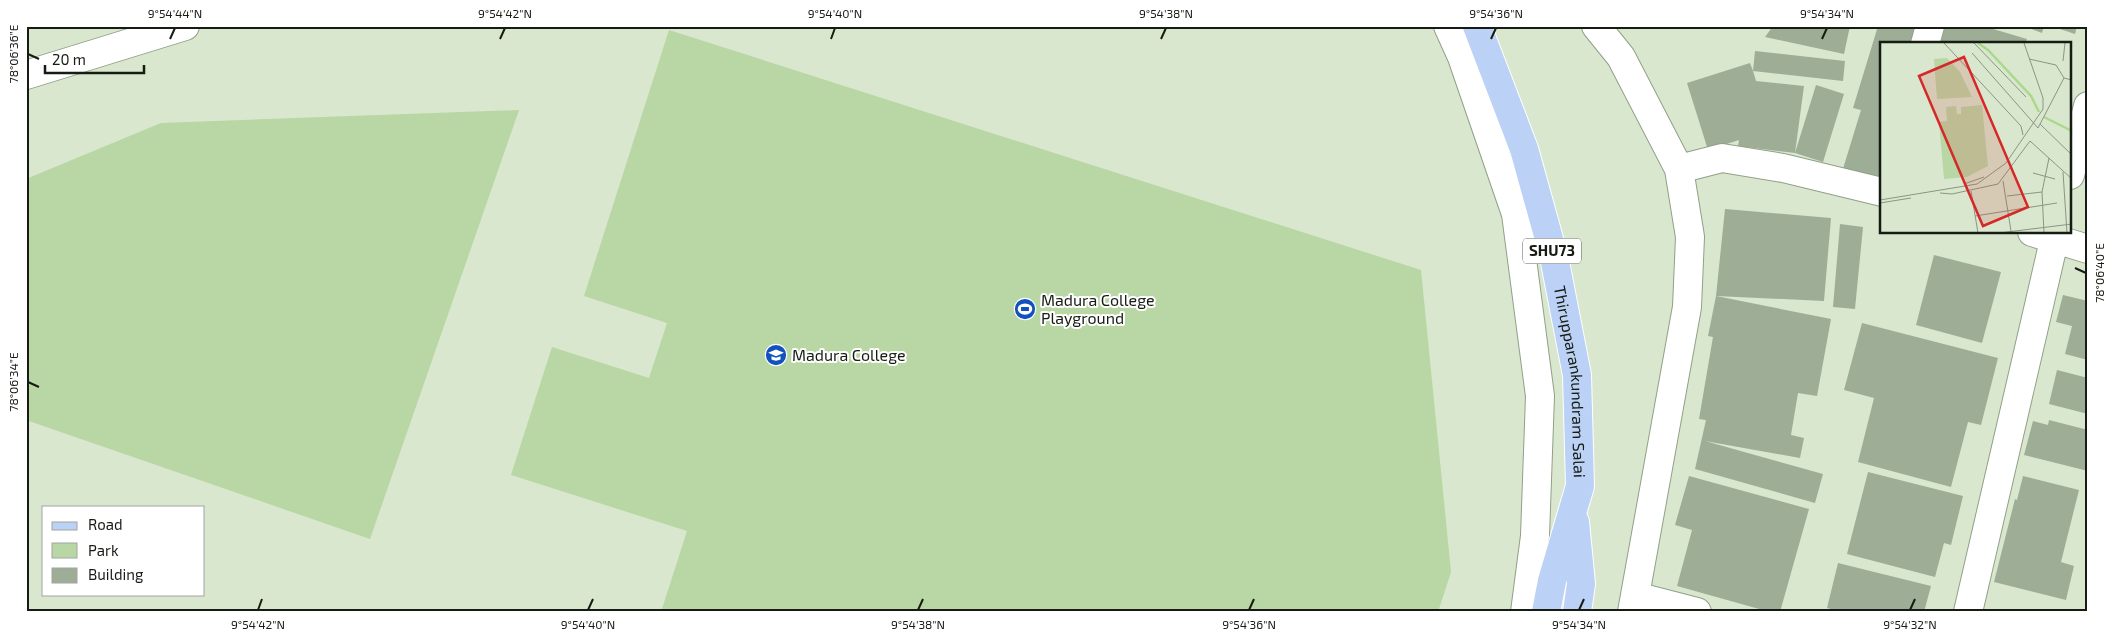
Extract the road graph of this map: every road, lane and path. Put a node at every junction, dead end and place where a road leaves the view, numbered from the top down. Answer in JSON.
{"nodes":[{"id":1,"x":185,"y":26,"type":"edge"},
{"id":2,"x":1448,"y":26,"type":"edge"},
{"id":3,"x":1477,"y":26,"type":"edge"},
{"id":4,"x":1596,"y":26,"type":"edge"},
{"id":5,"x":1930,"y":26,"type":"edge"},
{"id":6,"x":1926,"y":42,"type":"edge"},
{"id":7,"x":26,"y":75,"type":"edge"},
{"id":8,"x":2088,"y":106,"type":"edge"},
{"id":9,"x":2072,"y":167,"type":"edge"},
{"id":10,"x":1679,"y":169,"type":"junction"},
{"id":11,"x":1880,"y":192,"type":"edge"},
{"id":12,"x":2047,"y":235,"type":"edge"},
{"id":13,"x":2088,"y":249,"type":"edge"},
{"id":14,"x":1577,"y":498,"type":"junction"},
{"id":15,"x":1634,"y":604,"type":"edge"},
{"id":16,"x":1525,"y":612,"type":"edge"},
{"id":17,"x":1546,"y":612,"type":"edge"},
{"id":18,"x":1577,"y":612,"type":"edge"},
{"id":19,"x":1697,"y":612,"type":"edge"},
{"id":20,"x":1968,"y":612,"type":"edge"}],
"edges":[{"from":1,"to":7,"type":"street"},
{"from":2,"to":16,"type":"street"},
{"from":3,"to":14,"type":"main road","name":"Thirupparankundram Salai","number":"SHU73"},
{"from":4,"to":10,"type":"street"},
{"from":5,"to":6,"type":"street"},
{"from":8,"to":9,"type":"street"},
{"from":10,"to":11,"type":"street"},
{"from":10,"to":15,"type":"street"},
{"from":12,"to":13,"type":"street"},
{"from":12,"to":20,"type":"street"},
{"from":14,"to":17,"type":"main road","name":"Thirupparankundram Salai","number":"SHU73"},
{"from":14,"to":18,"type":"main road","name":"Thirupparankundram Salai","number":"SHU73"},
{"from":15,"to":19,"type":"street"}]}
